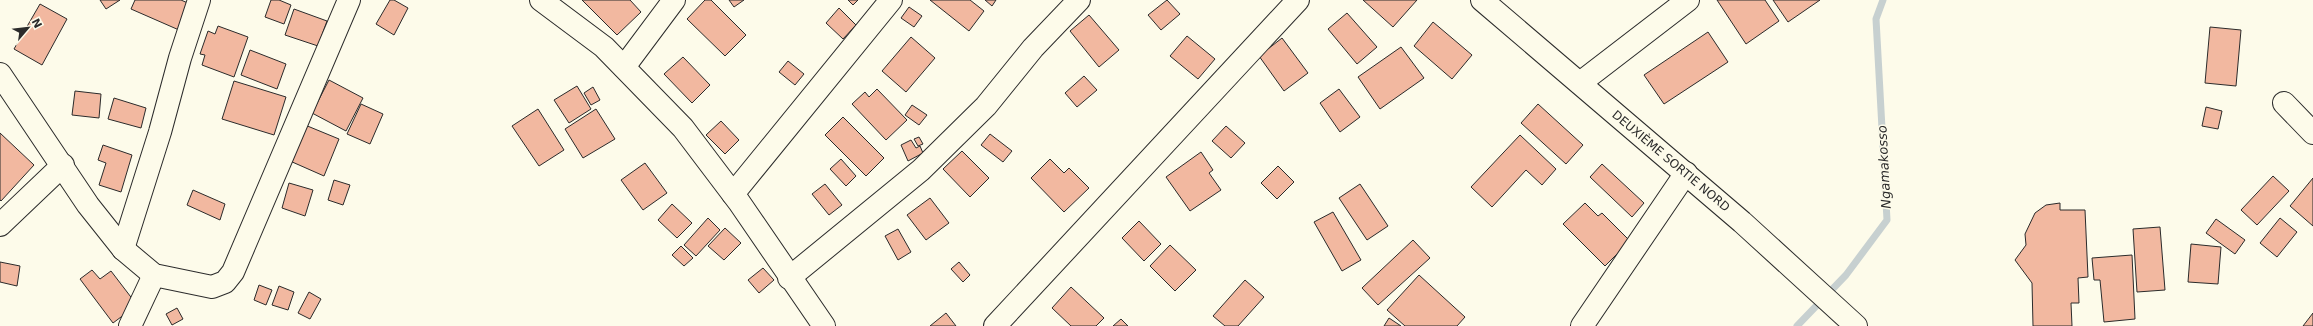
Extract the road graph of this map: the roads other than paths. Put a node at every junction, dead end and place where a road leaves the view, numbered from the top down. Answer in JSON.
{"nodes":[{"id":1,"x":199,"y":0,"type":"edge"},
{"id":2,"x":349,"y":0,"type":"edge"},
{"id":3,"x":541,"y":0,"type":"edge"},
{"id":4,"x":674,"y":0,"type":"edge"},
{"id":5,"x":891,"y":0,"type":"edge"},
{"id":6,"x":1079,"y":0,"type":"edge"},
{"id":7,"x":1298,"y":0,"type":"edge"},
{"id":8,"x":1482,"y":0,"type":"edge"},
{"id":9,"x":1688,"y":0,"type":"edge"},
{"id":10,"x":624,"y":67,"type":"junction"},
{"id":11,"x":0,"y":74,"type":"edge"},
{"id":12,"x":1580,"y":84,"type":"junction"},
{"id":13,"x":2284,"y":103,"type":"dead end"},
{"id":14,"x":2313,"y":133,"type":"edge"},
{"id":15,"x":63,"y":165,"type":"junction"},
{"id":16,"x":1686,"y":173,"type":"junction"},
{"id":17,"x":733,"y":194,"type":"junction"},
{"id":18,"x":0,"y":225,"type":"edge"},
{"id":19,"x":123,"y":249,"type":"junction"},
{"id":20,"x":154,"y":274,"type":"junction"},
{"id":21,"x":789,"y":278,"type":"junction"},
{"id":22,"x":130,"y":326,"type":"edge"},
{"id":23,"x":824,"y":326,"type":"edge"},
{"id":24,"x":995,"y":326,"type":"edge"},
{"id":25,"x":1582,"y":326,"type":"edge"},
{"id":26,"x":1856,"y":326,"type":"edge"}],
"edges":[{"from":1,"to":19,"type":"street"},
{"from":2,"to":20,"type":"street"},
{"from":3,"to":10,"type":"street"},
{"from":4,"to":10,"type":"street"},
{"from":5,"to":17,"type":"street"},
{"from":6,"to":21,"type":"street"},
{"from":7,"to":24,"type":"street"},
{"from":8,"to":12,"type":"street","name":"DEUXIÈME SORTIE NORD"},
{"from":9,"to":12,"type":"street"},
{"from":10,"to":17,"type":"street"},
{"from":11,"to":15,"type":"street"},
{"from":12,"to":16,"type":"street","name":"DEUXIÈME SORTIE NORD"},
{"from":13,"to":14,"type":"street"},
{"from":15,"to":18,"type":"street"},
{"from":15,"to":19,"type":"street"},
{"from":16,"to":25,"type":"street"},
{"from":16,"to":26,"type":"street","name":"DEUXIÈME SORTIE NORD"},
{"from":17,"to":21,"type":"street"},
{"from":19,"to":20,"type":"street"},
{"from":20,"to":22,"type":"street"},
{"from":21,"to":23,"type":"street"}]}
